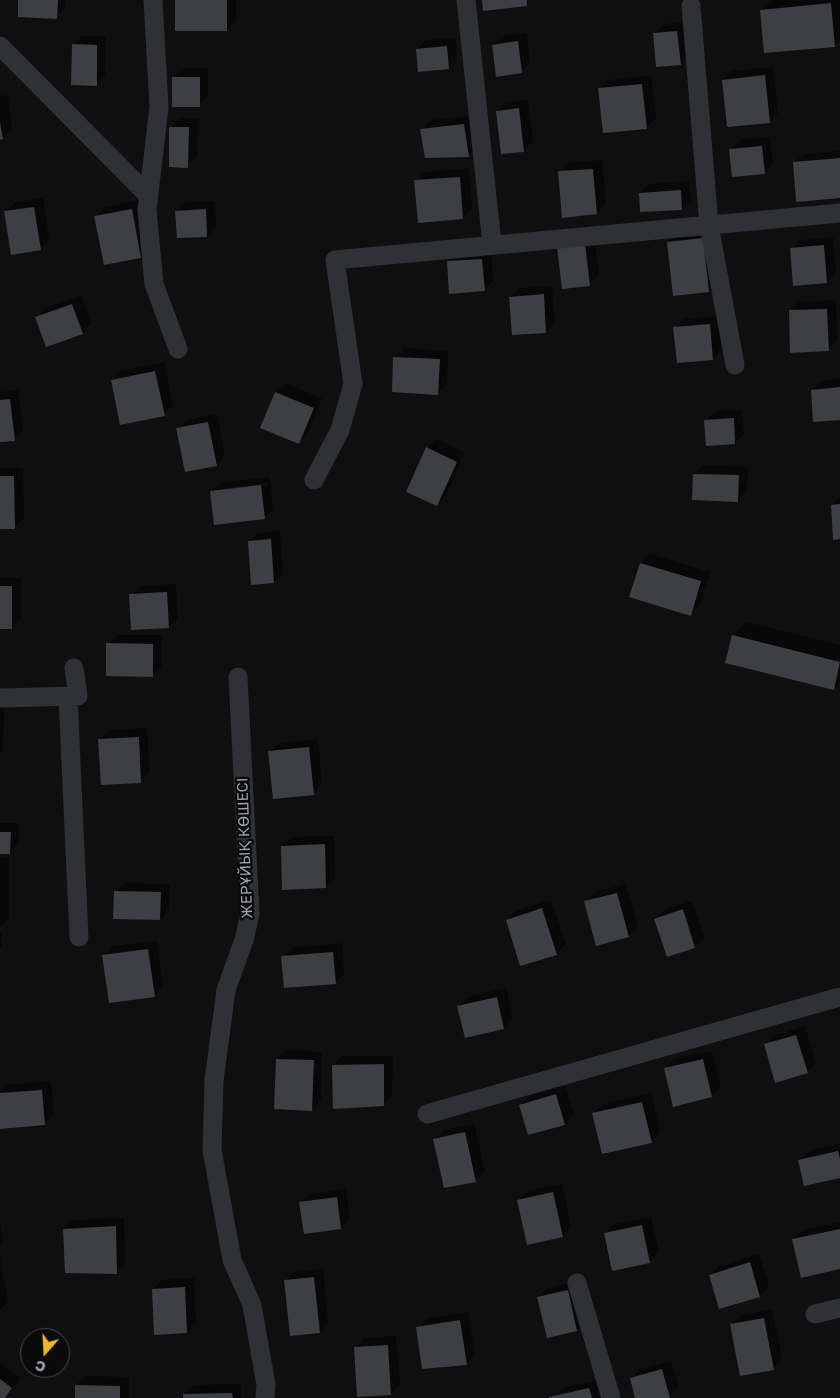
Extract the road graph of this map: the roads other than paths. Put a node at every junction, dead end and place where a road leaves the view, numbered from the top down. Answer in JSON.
{"nodes":[{"id":1,"x":153,"y":0,"type":"edge"},
{"id":2,"x":466,"y":0,"type":"edge"},
{"id":3,"x":691,"y":6,"type":"dead end"},
{"id":4,"x":0,"y":46,"type":"edge"},
{"id":5,"x":149,"y":196,"type":"junction"},
{"id":6,"x":840,"y":213,"type":"edge"},
{"id":7,"x":709,"y":224,"type":"junction"},
{"id":8,"x":492,"y":244,"type":"junction"},
{"id":9,"x":178,"y":349,"type":"dead end"},
{"id":10,"x":735,"y":365,"type":"dead end"},
{"id":11,"x":314,"y":480,"type":"dead end"},
{"id":12,"x":74,"y":668,"type":"dead end"},
{"id":13,"x":238,"y":677,"type":"dead end"},
{"id":14,"x":68,"y":697,"type":"junction"},
{"id":15,"x":0,"y":698,"type":"edge"},
{"id":16,"x":79,"y":937,"type":"dead end"},
{"id":17,"x":840,"y":997,"type":"edge"},
{"id":18,"x":427,"y":1114,"type":"dead end"},
{"id":19,"x":577,"y":1283,"type":"dead end"},
{"id":20,"x":840,"y":1308,"type":"edge"},
{"id":21,"x":815,"y":1314,"type":"dead end"},
{"id":22,"x":265,"y":1398,"type":"edge"},
{"id":23,"x":612,"y":1398,"type":"edge"}],
"edges":[{"from":1,"to":5,"type":"street"},
{"from":2,"to":8,"type":"street"},
{"from":3,"to":7,"type":"street"},
{"from":4,"to":5,"type":"street"},
{"from":5,"to":9,"type":"street"},
{"from":6,"to":7,"type":"street"},
{"from":7,"to":8,"type":"street"},
{"from":7,"to":10,"type":"street"},
{"from":8,"to":11,"type":"street"},
{"from":12,"to":14,"type":"street"},
{"from":13,"to":22,"type":"street","name":"ЖЕРҰЙЫҚ КӨШЕСІ"},
{"from":14,"to":15,"type":"street"},
{"from":14,"to":16,"type":"street"},
{"from":17,"to":18,"type":"street"},
{"from":19,"to":23,"type":"street"},
{"from":20,"to":21,"type":"street"}]}
